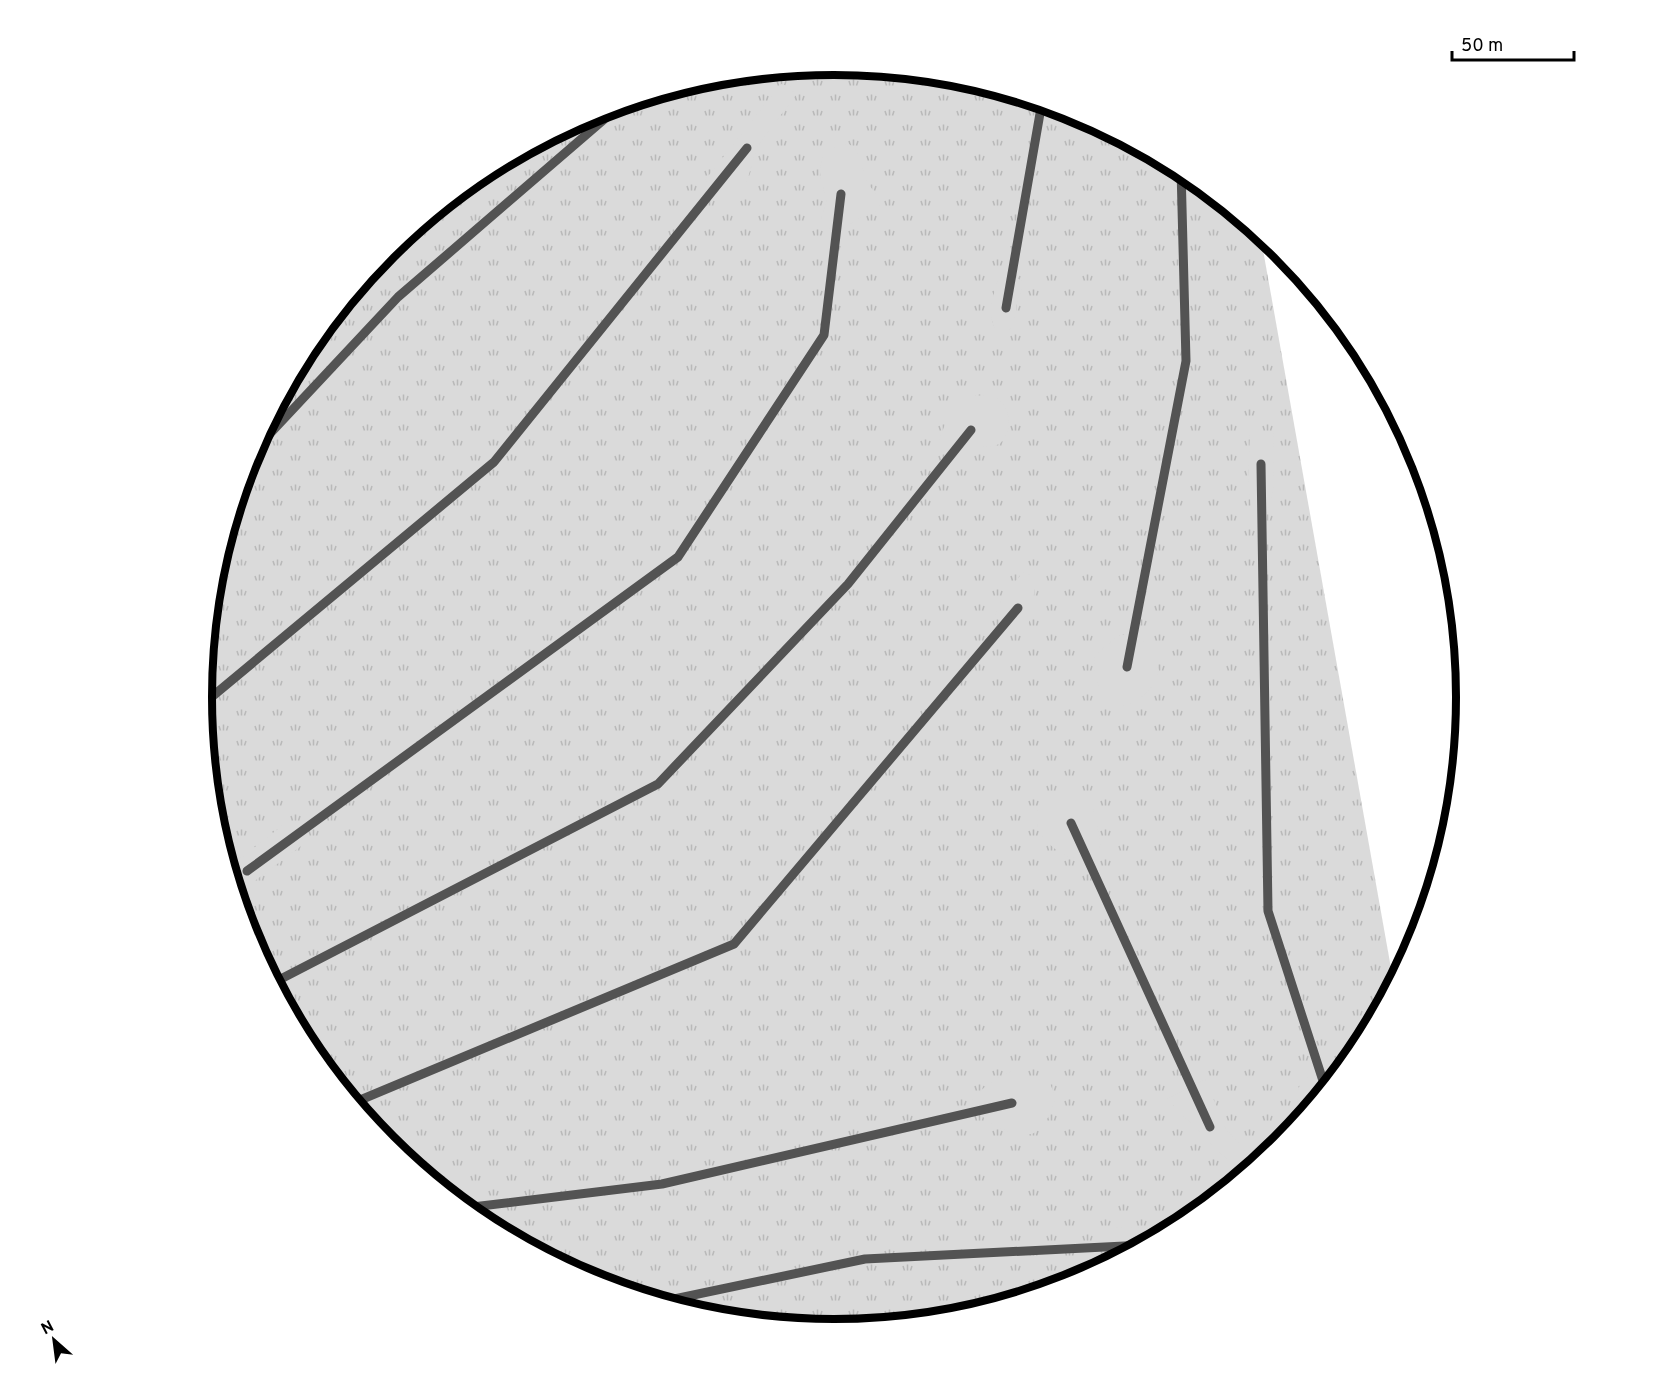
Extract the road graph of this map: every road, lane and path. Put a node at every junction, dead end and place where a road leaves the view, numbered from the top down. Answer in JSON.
{"nodes":[{"id":1,"x":1041,"y":110,"type":"edge"},
{"id":2,"x":605,"y":119,"type":"edge"},
{"id":3,"x":747,"y":148,"type":"dead end"},
{"id":4,"x":1181,"y":181,"type":"edge"},
{"id":5,"x":841,"y":194,"type":"dead end"},
{"id":6,"x":1006,"y":308,"type":"dead end"},
{"id":7,"x":971,"y":430,"type":"dead end"},
{"id":8,"x":271,"y":432,"type":"edge"},
{"id":9,"x":1261,"y":464,"type":"dead end"},
{"id":10,"x":1018,"y":608,"type":"dead end"},
{"id":11,"x":1127,"y":667,"type":"dead end"},
{"id":12,"x":212,"y":697,"type":"edge"},
{"id":13,"x":1071,"y":823,"type":"dead end"},
{"id":14,"x":247,"y":871,"type":"dead end"},
{"id":15,"x":280,"y":979,"type":"edge"},
{"id":16,"x":1323,"y":1081,"type":"edge"},
{"id":17,"x":360,"y":1100,"type":"edge"},
{"id":18,"x":1012,"y":1103,"type":"dead end"},
{"id":19,"x":1210,"y":1127,"type":"dead end"},
{"id":20,"x":478,"y":1206,"type":"edge"},
{"id":21,"x":1126,"y":1246,"type":"edge"},
{"id":22,"x":676,"y":1299,"type":"edge"}],
"edges":[{"from":1,"to":6,"type":"lane"},
{"from":2,"to":8,"type":"lane"},
{"from":3,"to":12,"type":"lane"},
{"from":4,"to":11,"type":"lane"},
{"from":5,"to":14,"type":"lane"},
{"from":7,"to":15,"type":"lane"},
{"from":9,"to":16,"type":"lane"},
{"from":10,"to":17,"type":"lane"},
{"from":13,"to":19,"type":"lane"},
{"from":18,"to":20,"type":"lane"},
{"from":21,"to":22,"type":"lane"}]}
